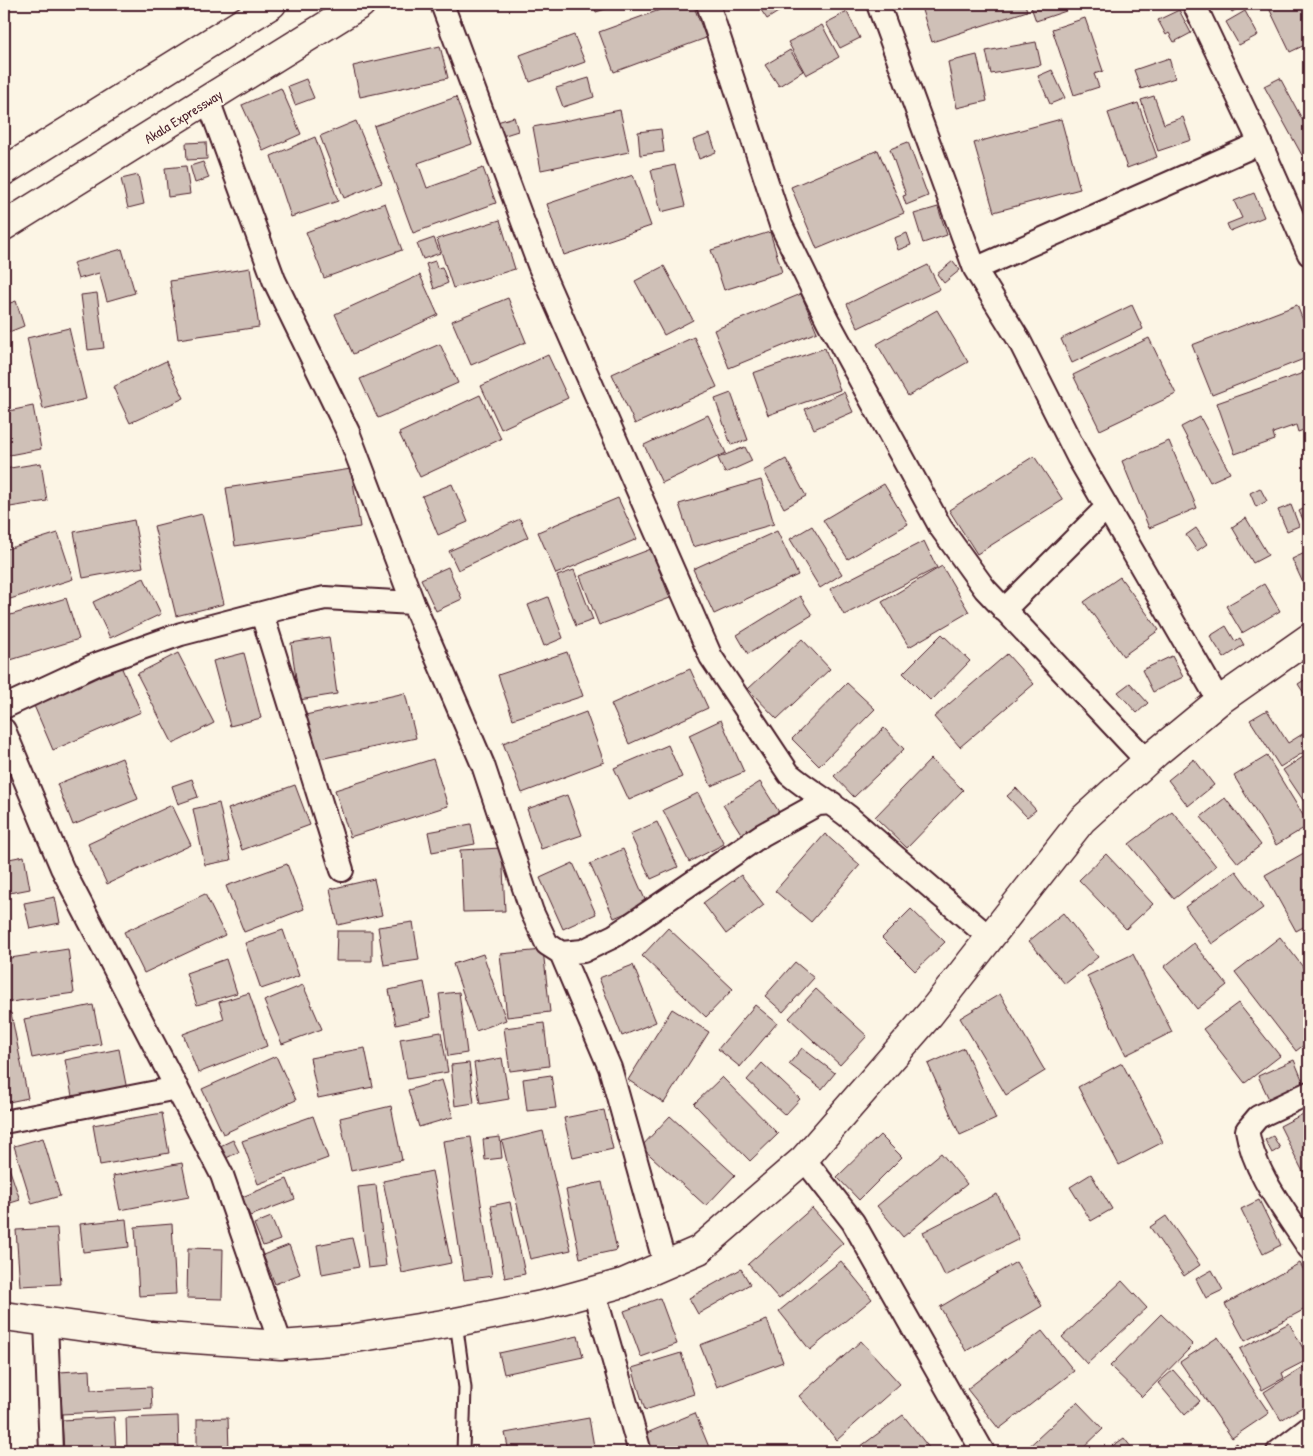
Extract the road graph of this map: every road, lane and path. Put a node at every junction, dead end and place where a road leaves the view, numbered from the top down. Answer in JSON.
{"nodes":[{"id":1,"x":272,"y":4,"type":"edge"},
{"id":2,"x":361,"y":4,"type":"edge"},
{"id":3,"x":442,"y":4,"type":"edge"},
{"id":4,"x":708,"y":4,"type":"edge"},
{"id":5,"x":878,"y":4,"type":"edge"},
{"id":6,"x":1194,"y":4,"type":"edge"},
{"id":7,"x":208,"y":100,"type":"junction"},
{"id":8,"x":1260,"y":143,"type":"junction"},
{"id":9,"x":4,"y":171,"type":"edge"},
{"id":10,"x":1301,"y":214,"type":"edge"},
{"id":11,"x":4,"y":226,"type":"edge"},
{"id":12,"x":1309,"y":254,"type":"edge"},
{"id":13,"x":975,"y":269,"type":"junction"},
{"id":14,"x":1106,"y":507,"type":"junction"},
{"id":15,"x":413,"y":603,"type":"junction"},
{"id":16,"x":1004,"y":610,"type":"junction"},
{"id":17,"x":262,"y":614,"type":"junction"},
{"id":18,"x":1309,"y":638,"type":"edge"},
{"id":19,"x":1219,"y":701,"type":"junction"},
{"id":20,"x":4,"y":707,"type":"edge"},
{"id":21,"x":4,"y":730,"type":"edge"},
{"id":22,"x":1147,"y":761,"type":"junction"},
{"id":23,"x":832,"y":803,"type":"junction"},
{"id":24,"x":342,"y":870,"type":"dead end"},
{"id":25,"x":990,"y":938,"type":"junction"},
{"id":26,"x":561,"y":953,"type":"junction"},
{"id":27,"x":177,"y":1088,"type":"junction"},
{"id":28,"x":1309,"y":1093,"type":"edge"},
{"id":29,"x":4,"y":1122,"type":"edge"},
{"id":30,"x":804,"y":1159,"type":"junction"},
{"id":31,"x":1309,"y":1248,"type":"edge"},
{"id":32,"x":665,"y":1264,"type":"junction"},
{"id":33,"x":594,"y":1292,"type":"junction"},
{"id":34,"x":4,"y":1316,"type":"edge"},
{"id":35,"x":46,"y":1322,"type":"junction"},
{"id":36,"x":456,"y":1322,"type":"junction"},
{"id":37,"x":281,"y":1345,"type":"junction"},
{"id":38,"x":1309,"y":1428,"type":"edge"},
{"id":39,"x":50,"y":1452,"type":"edge"},
{"id":40,"x":463,"y":1452,"type":"edge"},
{"id":41,"x":640,"y":1452,"type":"edge"},
{"id":42,"x":983,"y":1452,"type":"edge"},
{"id":43,"x":1278,"y":1452,"type":"edge"}],
"edges":[{"from":1,"to":9,"type":"main road"},
{"from":2,"to":7,"type":"main road","name":"Akala Expressway"},
{"from":3,"to":23,"type":"street"},
{"from":4,"to":16,"type":"street"},
{"from":5,"to":13,"type":"street"},
{"from":6,"to":8,"type":"street"},
{"from":7,"to":11,"type":"main road","name":"Akala Expressway"},
{"from":7,"to":15,"type":"street"},
{"from":8,"to":10,"type":"street"},
{"from":8,"to":13,"type":"street"},
{"from":10,"to":12,"type":"street"},
{"from":13,"to":14,"type":"street"},
{"from":14,"to":16,"type":"street"},
{"from":14,"to":19,"type":"street"},
{"from":15,"to":17,"type":"street"},
{"from":15,"to":26,"type":"street"},
{"from":16,"to":22,"type":"street"},
{"from":17,"to":20,"type":"street"},
{"from":17,"to":24,"type":"street"},
{"from":18,"to":19,"type":"main road"},
{"from":19,"to":22,"type":"main road"},
{"from":21,"to":27,"type":"street"},
{"from":22,"to":25,"type":"main road"},
{"from":23,"to":25,"type":"street"},
{"from":23,"to":26,"type":"street"},
{"from":25,"to":30,"type":"main road"},
{"from":26,"to":32,"type":"street"},
{"from":27,"to":29,"type":"street"},
{"from":27,"to":37,"type":"street"},
{"from":28,"to":31,"type":"street"},
{"from":30,"to":32,"type":"main road"},
{"from":30,"to":42,"type":"street"},
{"from":32,"to":33,"type":"main road"},
{"from":33,"to":36,"type":"main road"},
{"from":33,"to":41,"type":"street"},
{"from":34,"to":35,"type":"main road"},
{"from":35,"to":37,"type":"main road"},
{"from":35,"to":39,"type":"street"},
{"from":36,"to":37,"type":"main road"},
{"from":36,"to":40,"type":"lane"},
{"from":38,"to":43,"type":"street"}]}
